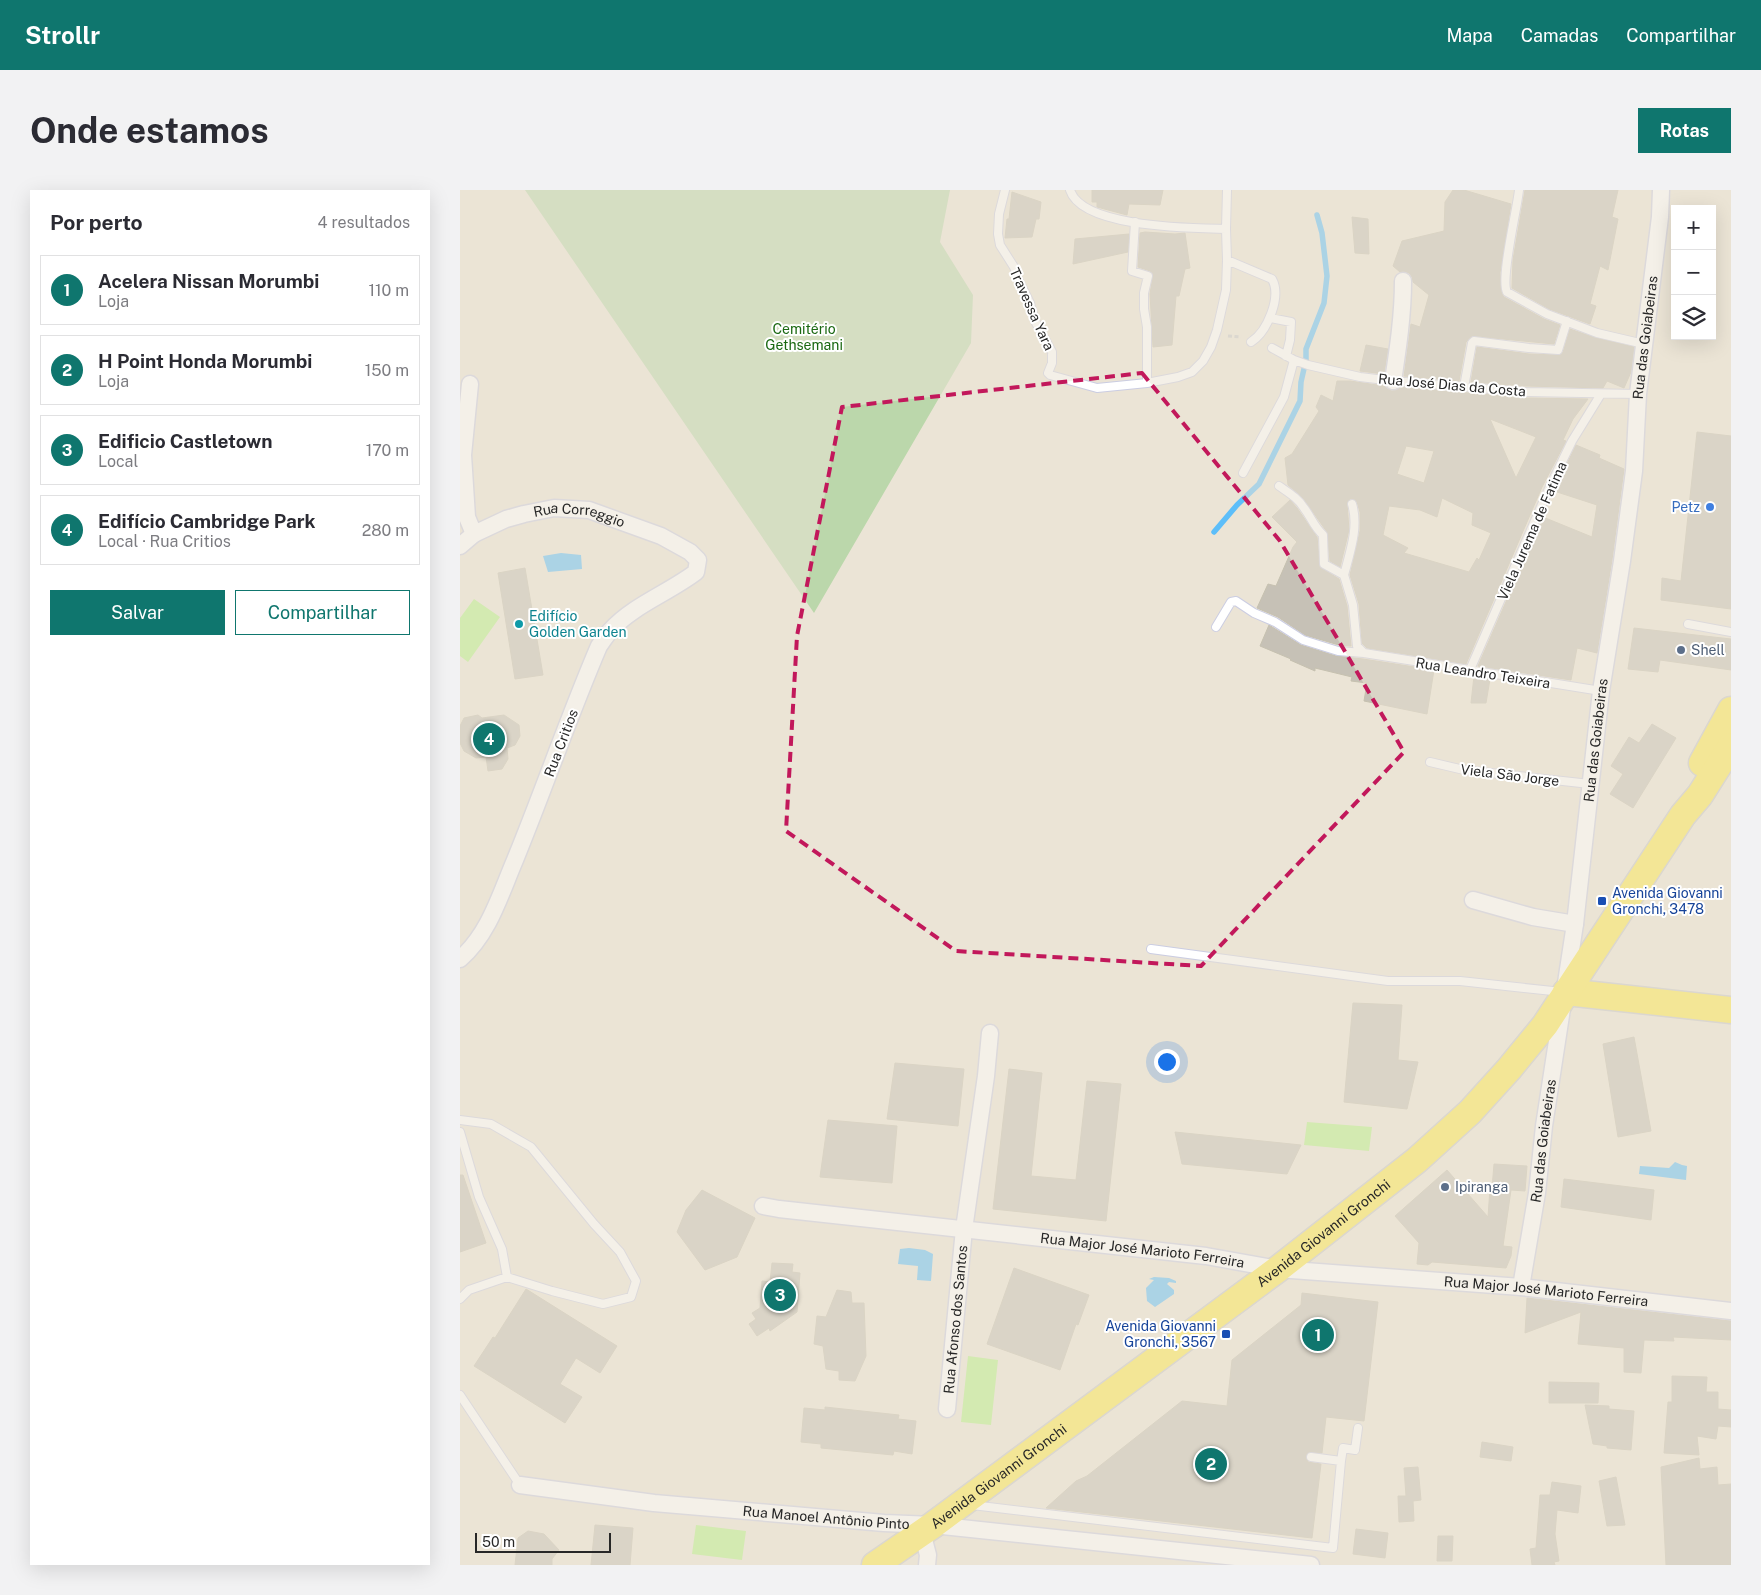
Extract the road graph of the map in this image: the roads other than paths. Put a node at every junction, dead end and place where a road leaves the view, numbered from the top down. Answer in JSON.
{"nodes":[{"id":1,"x":1005,"y":190,"type":"edge"},
{"id":2,"x":1070,"y":190,"type":"edge"},
{"id":3,"x":1228,"y":190,"type":"edge"},
{"id":4,"x":1519,"y":190,"type":"edge"},
{"id":5,"x":1661,"y":190,"type":"edge"},
{"id":6,"x":1135,"y":222,"type":"junction"},
{"id":7,"x":1226,"y":229,"type":"junction"},
{"id":8,"x":1227,"y":260,"type":"junction"},
{"id":9,"x":1403,"y":281,"type":"dead end"},
{"id":10,"x":1270,"y":318,"type":"junction"},
{"id":11,"x":1567,"y":321,"type":"junction"},
{"id":12,"x":1251,"y":342,"type":"dead end"},
{"id":13,"x":1644,"y":344,"type":"junction"},
{"id":14,"x":1272,"y":348,"type":"dead end"},
{"id":15,"x":1286,"y":356,"type":"junction"},
{"id":16,"x":1294,"y":360,"type":"junction"},
{"id":17,"x":1393,"y":381,"type":"junction"},
{"id":18,"x":1147,"y":383,"type":"junction"},
{"id":19,"x":470,"y":384,"type":"dead end"},
{"id":20,"x":1464,"y":387,"type":"junction"},
{"id":21,"x":1601,"y":394,"type":"junction"},
{"id":22,"x":1638,"y":394,"type":"junction"},
{"id":23,"x":1243,"y":473,"type":"dead end"},
{"id":24,"x":1279,"y":486,"type":"dead end"},
{"id":25,"x":1352,"y":504,"type":"dead end"},
{"id":26,"x":474,"y":534,"type":"junction"},
{"id":27,"x":460,"y":546,"type":"edge"},
{"id":28,"x":698,"y":560,"type":"joint"},
{"id":29,"x":1344,"y":575,"type":"junction"},
{"id":30,"x":1688,"y":624,"type":"dead end"},
{"id":31,"x":1216,"y":627,"type":"dead end"},
{"id":32,"x":1731,"y":632,"type":"edge"},
{"id":33,"x":1364,"y":653,"type":"junction"},
{"id":34,"x":1469,"y":672,"type":"junction"},
{"id":35,"x":1601,"y":692,"type":"junction"},
{"id":36,"x":1731,"y":710,"type":"edge"},
{"id":37,"x":1731,"y":746,"type":"edge"},
{"id":38,"x":1430,"y":762,"type":"dead end"},
{"id":39,"x":1590,"y":784,"type":"junction"},
{"id":40,"x":1683,"y":815,"type":"junction"},
{"id":41,"x":1473,"y":900,"type":"dead end"},
{"id":42,"x":1576,"y":924,"type":"junction"},
{"id":43,"x":1151,"y":949,"type":"dead end"},
{"id":44,"x":460,"y":959,"type":"edge"},
{"id":45,"x":1566,"y":992,"type":"junction"},
{"id":46,"x":1731,"y":1010,"type":"edge"},
{"id":47,"x":990,"y":1033,"type":"dead end"},
{"id":48,"x":460,"y":1120,"type":"edge"},
{"id":49,"x":460,"y":1132,"type":"edge"},
{"id":50,"x":763,"y":1206,"type":"dead end"},
{"id":51,"x":964,"y":1229,"type":"junction"},
{"id":52,"x":1278,"y":1269,"type":"junction"},
{"id":53,"x":507,"y":1276,"type":"junction"},
{"id":54,"x":1521,"y":1287,"type":"junction"},
{"id":55,"x":460,"y":1299,"type":"edge"},
{"id":56,"x":1731,"y":1311,"type":"edge"},
{"id":57,"x":460,"y":1395,"type":"edge"},
{"id":58,"x":947,"y":1409,"type":"dead end"},
{"id":59,"x":1358,"y":1428,"type":"dead end"},
{"id":60,"x":1311,"y":1458,"type":"dead end"},
{"id":61,"x":1341,"y":1461,"type":"junction"},
{"id":62,"x":520,"y":1485,"type":"joint"},
{"id":63,"x":961,"y":1503,"type":"junction"},
{"id":64,"x":927,"y":1529,"type":"junction"},
{"id":65,"x":875,"y":1565,"type":"edge"},
{"id":66,"x":927,"y":1565,"type":"edge"},
{"id":67,"x":1311,"y":1565,"type":"edge"}],
"edges":[{"from":1,"to":18,"type":"lane","name":"Travessa Yara"},
{"from":2,"to":6,"type":"lane"},
{"from":3,"to":7,"type":"lane"},
{"from":4,"to":11,"type":"lane"},
{"from":5,"to":13,"type":"street","name":"Rua das Goiabeiras"},
{"from":6,"to":7,"type":"lane"},
{"from":6,"to":18,"type":"lane"},
{"from":7,"to":8,"type":"lane"},
{"from":8,"to":10,"type":"lane"},
{"from":8,"to":18,"type":"lane","name":"Travessa Yara"},
{"from":9,"to":17,"type":"street"},
{"from":10,"to":12,"type":"lane"},
{"from":10,"to":15,"type":"lane"},
{"from":11,"to":13,"type":"lane"},
{"from":11,"to":20,"type":"lane"},
{"from":13,"to":22,"type":"street","name":"Rua das Goiabeiras"},
{"from":14,"to":15,"type":"lane","name":"Rua José Dias da Costa"},
{"from":15,"to":16,"type":"lane","name":"Rua José Dias da Costa"},
{"from":16,"to":17,"type":"lane","name":"Rua José Dias da Costa"},
{"from":16,"to":23,"type":"lane"},
{"from":17,"to":20,"type":"lane","name":"Rua José Dias da Costa"},
{"from":19,"to":26,"type":"street"},
{"from":20,"to":21,"type":"lane","name":"Rua José Dias da Costa"},
{"from":21,"to":22,"type":"lane","name":"Rua José Dias da Costa"},
{"from":21,"to":34,"type":"lane","name":"Viela Jurema de Fatima"},
{"from":22,"to":35,"type":"street","name":"Rua das Goiabeiras"},
{"from":24,"to":29,"type":"lane"},
{"from":25,"to":29,"type":"lane"},
{"from":26,"to":27,"type":"street","name":"Rua Correggio"},
{"from":26,"to":28,"type":"street","name":"Rua Correggio"},
{"from":28,"to":44,"type":"street","name":"Rua Critios"},
{"from":29,"to":33,"type":"lane"},
{"from":30,"to":32,"type":"lane"},
{"from":31,"to":33,"type":"lane","name":"Rua Leandro Teixeira"},
{"from":33,"to":34,"type":"lane","name":"Rua Leandro Teixeira"},
{"from":34,"to":35,"type":"lane","name":"Rua Leandro Teixeira"},
{"from":35,"to":39,"type":"street","name":"Rua das Goiabeiras"},
{"from":36,"to":40,"type":"main road","name":"Avenida Giovanni Gronchi"},
{"from":37,"to":40,"type":"main road","name":"Avenida Giovanni Gronchi"},
{"from":38,"to":39,"type":"lane","name":"Viela São Jorge"},
{"from":39,"to":42,"type":"street","name":"Rua das Goiabeiras"},
{"from":40,"to":45,"type":"main road","name":"Avenida Giovanni Gronchi"},
{"from":41,"to":42,"type":"street"},
{"from":42,"to":45,"type":"street","name":"Rua das Goiabeiras"},
{"from":43,"to":45,"type":"lane"},
{"from":45,"to":46,"type":"main road"},
{"from":45,"to":52,"type":"main road","name":"Avenida Giovanni Gronchi"},
{"from":45,"to":54,"type":"street","name":"Rua das Goiabeiras"},
{"from":47,"to":51,"type":"street","name":"Rua Afonso dos Santos"},
{"from":48,"to":53,"type":"lane"},
{"from":49,"to":53,"type":"lane"},
{"from":50,"to":51,"type":"street","name":"Rua Major José Marioto Ferreira"},
{"from":51,"to":52,"type":"street","name":"Rua Major José Marioto Ferreira"},
{"from":51,"to":58,"type":"street","name":"Rua Afonso dos Santos"},
{"from":52,"to":54,"type":"street","name":"Rua Major José Marioto Ferreira"},
{"from":52,"to":63,"type":"main road","name":"Avenida Giovanni Gronchi"},
{"from":53,"to":55,"type":"lane"},
{"from":54,"to":56,"type":"street","name":"Rua Major José Marioto Ferreira"},
{"from":57,"to":62,"type":"lane"},
{"from":59,"to":61,"type":"lane"},
{"from":60,"to":61,"type":"lane"},
{"from":61,"to":63,"type":"lane"},
{"from":62,"to":64,"type":"street","name":"Rua Manoel Antônio Pinto"},
{"from":63,"to":64,"type":"main road","name":"Avenida Giovanni Gronchi"},
{"from":64,"to":65,"type":"main road","name":"Avenida Giovanni Gronchi"},
{"from":64,"to":66,"type":"street"},
{"from":64,"to":67,"type":"street","name":"Rua Manoel Antônio Pinto"}]}
